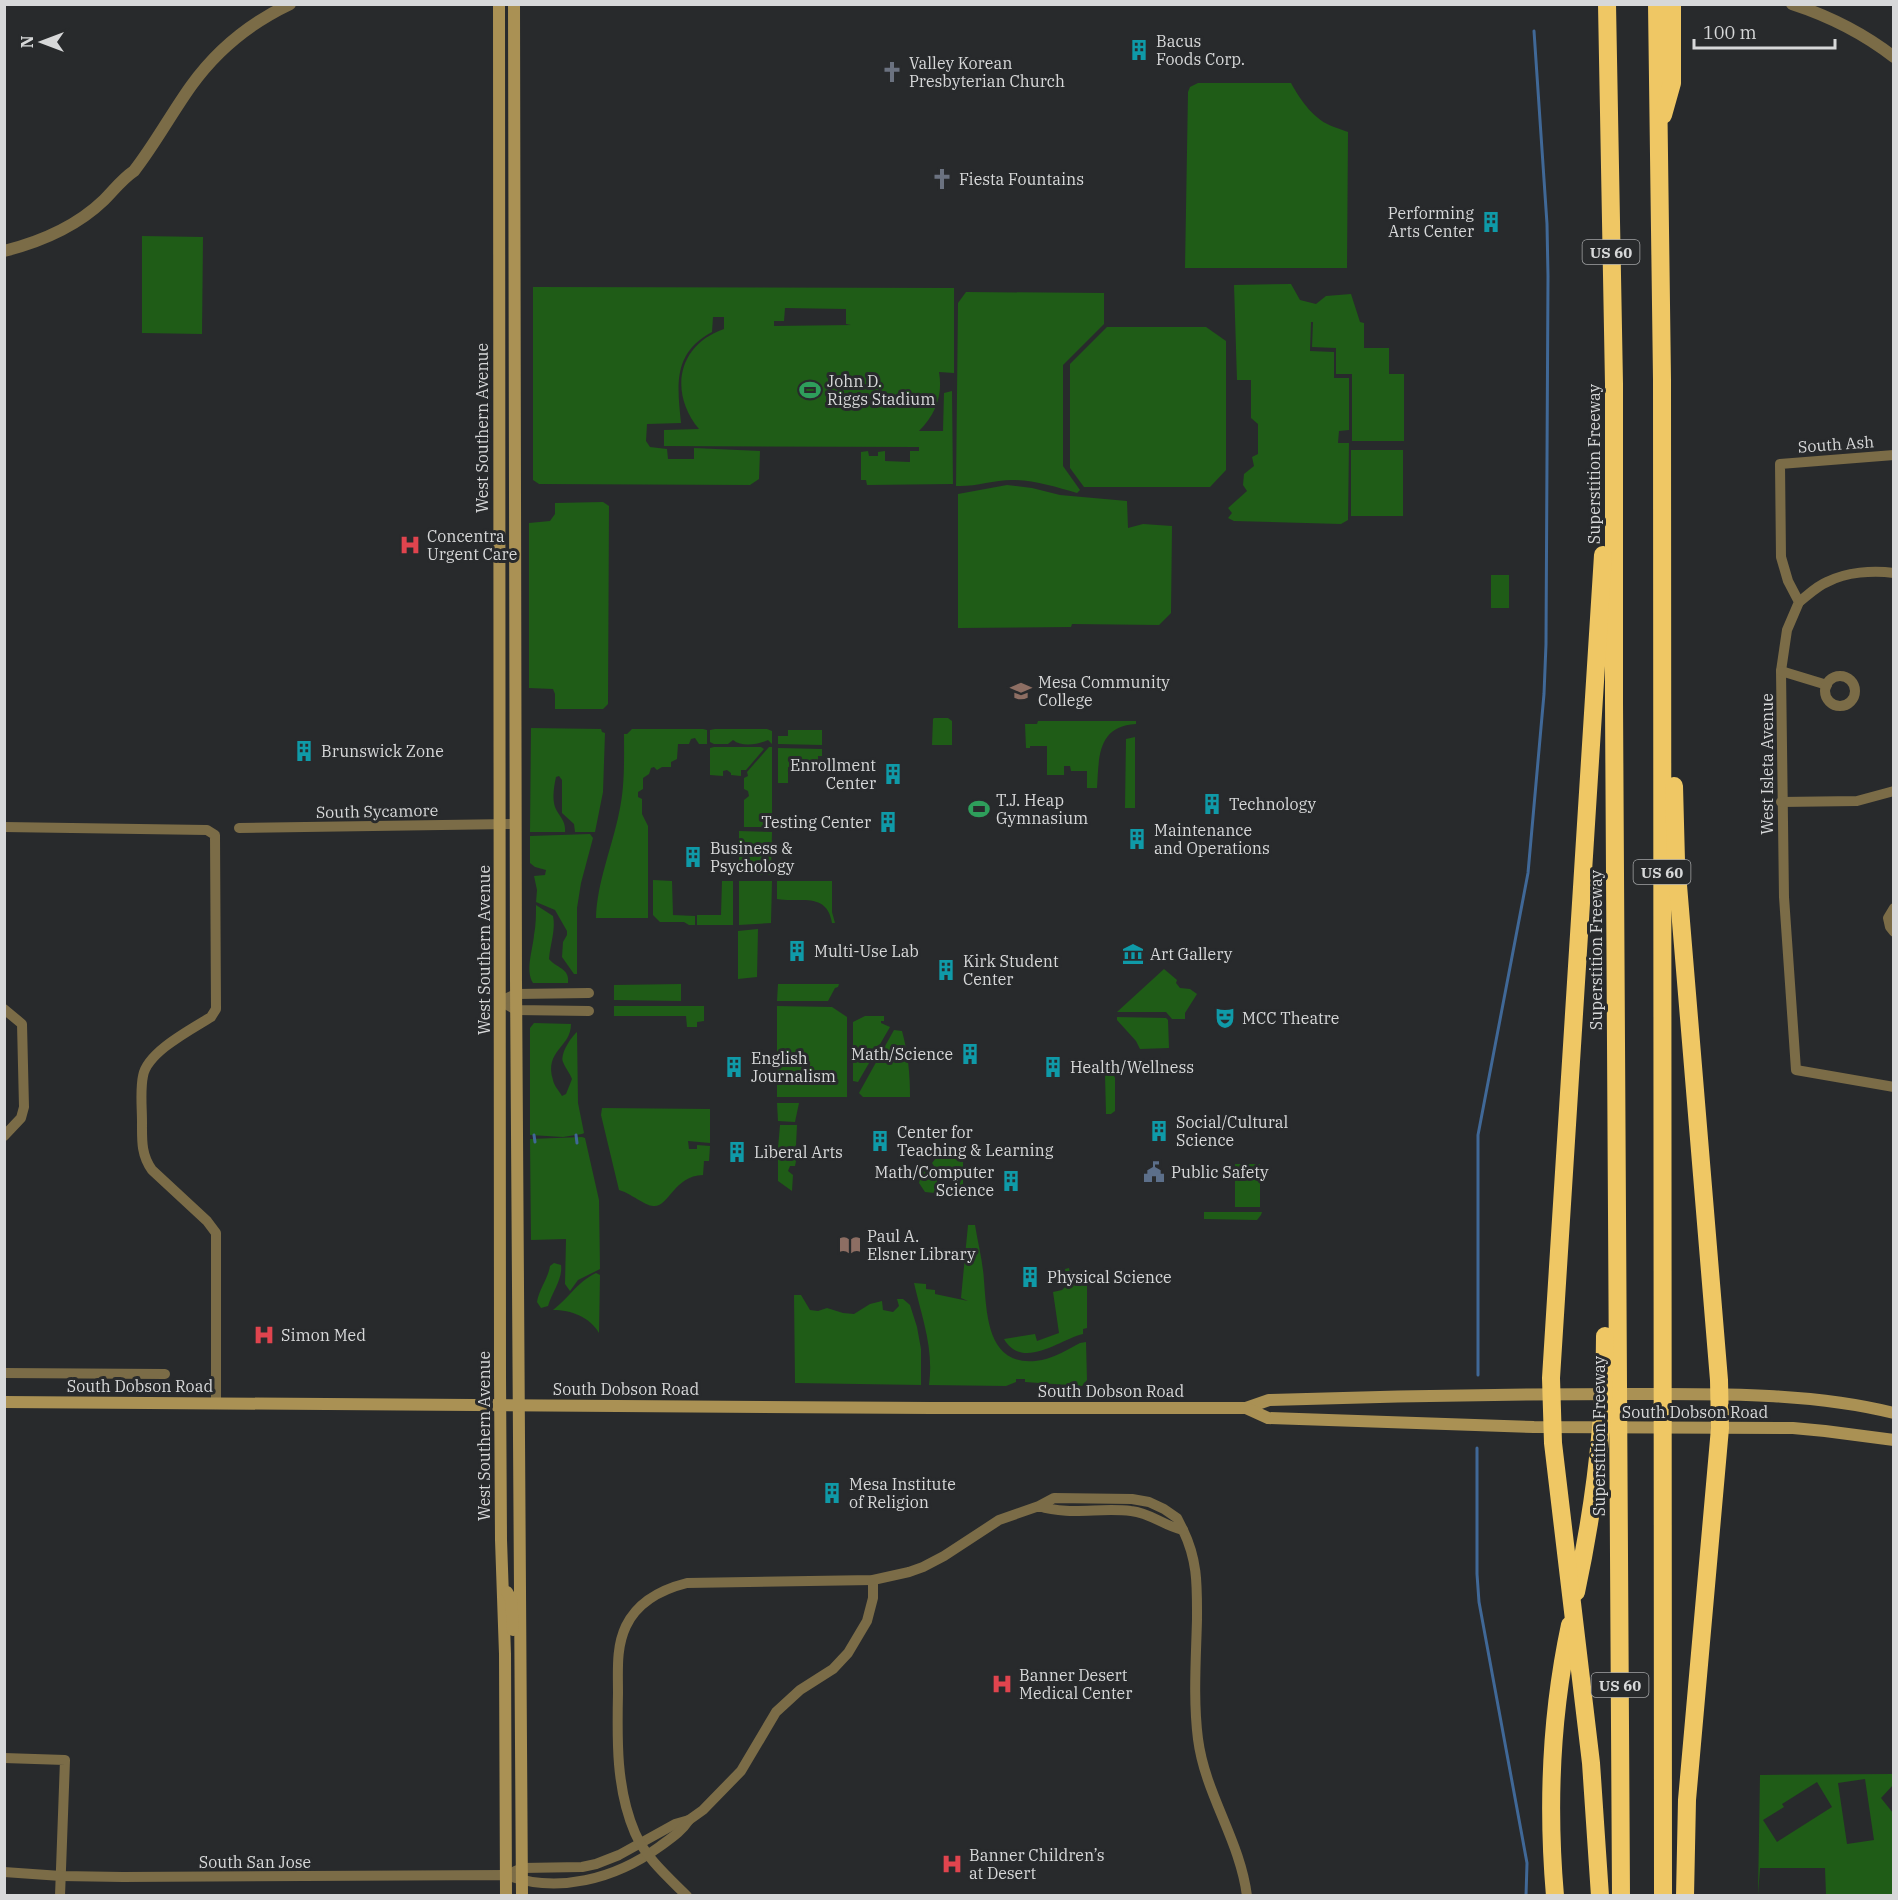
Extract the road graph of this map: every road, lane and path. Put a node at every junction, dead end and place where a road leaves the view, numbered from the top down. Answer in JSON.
{"nodes":[{"id":1,"x":290,"y":4,"type":"edge"},
{"id":2,"x":499,"y":4,"type":"edge"},
{"id":3,"x":514,"y":4,"type":"edge"},
{"id":4,"x":1600,"y":4,"type":"edge"},
{"id":5,"x":1607,"y":4,"type":"edge"},
{"id":6,"x":1657,"y":4,"type":"edge"},
{"id":7,"x":1672,"y":4,"type":"edge"},
{"id":8,"x":1792,"y":4,"type":"edge"},
{"id":9,"x":1819,"y":9,"type":"edge"},
{"id":10,"x":1893,"y":57,"type":"edge"},
{"id":11,"x":1608,"y":120,"type":"junction"},
{"id":12,"x":1658,"y":131,"type":"junction"},
{"id":13,"x":498,"y":149,"type":"junction"},
{"id":14,"x":4,"y":251,"type":"edge"},
{"id":15,"x":515,"y":252,"type":"junction"},
{"id":16,"x":1662,"y":379,"type":"junction"},
{"id":17,"x":1614,"y":384,"type":"junction"},
{"id":18,"x":1893,"y":455,"type":"edge"},
{"id":19,"x":1893,"y":573,"type":"edge"},
{"id":20,"x":1799,"y":602,"type":"junction"},
{"id":21,"x":1781,"y":671,"type":"junction"},
{"id":22,"x":1827,"y":685,"type":"dead end"},
{"id":23,"x":1893,"y":791,"type":"edge"},
{"id":24,"x":1781,"y":802,"type":"junction"},
{"id":25,"x":501,"y":824,"type":"junction"},
{"id":26,"x":516,"y":824,"type":"junction"},
{"id":27,"x":4,"y":827,"type":"edge"},
{"id":28,"x":238,"y":828,"type":"dead end"},
{"id":29,"x":1893,"y":908,"type":"edge"},
{"id":30,"x":1893,"y":932,"type":"edge"},
{"id":31,"x":590,"y":993,"type":"dead end"},
{"id":32,"x":516,"y":994,"type":"junction"},
{"id":33,"x":500,"y":1001,"type":"junction"},
{"id":34,"x":4,"y":1009,"type":"edge"},
{"id":35,"x":516,"y":1010,"type":"junction"},
{"id":36,"x":590,"y":1011,"type":"dead end"},
{"id":37,"x":1616,"y":1080,"type":"junction"},
{"id":38,"x":1893,"y":1087,"type":"edge"},
{"id":39,"x":500,"y":1135,"type":"junction"},
{"id":40,"x":4,"y":1136,"type":"edge"},
{"id":41,"x":518,"y":1216,"type":"junction"},
{"id":42,"x":4,"y":1373,"type":"edge"},
{"id":43,"x":165,"y":1374,"type":"dead end"},
{"id":44,"x":1551,"y":1393,"type":"junction"},
{"id":45,"x":1719,"y":1394,"type":"junction"},
{"id":46,"x":4,"y":1402,"type":"edge"},
{"id":47,"x":216,"y":1403,"type":"junction"},
{"id":48,"x":501,"y":1405,"type":"junction"},
{"id":49,"x":520,"y":1405,"type":"junction"},
{"id":50,"x":1246,"y":1408,"type":"junction"},
{"id":51,"x":1893,"y":1413,"type":"edge"},
{"id":52,"x":1552,"y":1427,"type":"junction"},
{"id":53,"x":1720,"y":1428,"type":"junction"},
{"id":54,"x":1893,"y":1440,"type":"edge"},
{"id":55,"x":873,"y":1580,"type":"junction"},
{"id":56,"x":503,"y":1590,"type":"junction"},
{"id":57,"x":522,"y":1662,"type":"junction"},
{"id":58,"x":505,"y":1716,"type":"junction"},
{"id":59,"x":521,"y":1716,"type":"junction"},
{"id":60,"x":4,"y":1758,"type":"edge"},
{"id":61,"x":689,"y":1820,"type":"junction"},
{"id":62,"x":640,"y":1843,"type":"junction"},
{"id":63,"x":648,"y":1855,"type":"junction"},
{"id":64,"x":4,"y":1872,"type":"edge"},
{"id":65,"x":522,"y":1874,"type":"junction"},
{"id":66,"x":506,"y":1875,"type":"junction"},
{"id":67,"x":60,"y":1876,"type":"junction"},
{"id":68,"x":60,"y":1896,"type":"edge"},
{"id":69,"x":506,"y":1896,"type":"edge"},
{"id":70,"x":522,"y":1896,"type":"edge"},
{"id":71,"x":687,"y":1896,"type":"edge"},
{"id":72,"x":1247,"y":1896,"type":"edge"},
{"id":73,"x":1555,"y":1896,"type":"edge"},
{"id":74,"x":1600,"y":1896,"type":"edge"},
{"id":75,"x":1621,"y":1896,"type":"edge"},
{"id":76,"x":1663,"y":1896,"type":"edge"},
{"id":77,"x":1685,"y":1896,"type":"edge"}],
"edges":[{"from":1,"to":14,"type":"street"},
{"from":2,"to":13,"type":"main road","name":"West Southern Avenue"},
{"from":3,"to":15,"type":"main road","name":"West Southern Avenue"},
{"from":4,"to":11,"type":"highway"},
{"from":5,"to":11,"type":"highway","name":"Superstition Freeway","number":"US 60"},
{"from":6,"to":12,"type":"highway","number":"US 60"},
{"from":7,"to":12,"type":"highway"},
{"from":8,"to":9,"type":"street"},
{"from":9,"to":10,"type":"street"},
{"from":11,"to":17,"type":"highway","name":"Superstition Freeway","number":"US 60"},
{"from":12,"to":16,"type":"highway","number":"US 60"},
{"from":13,"to":15,"type":"main road"},
{"from":13,"to":25,"type":"main road","name":"West Southern Avenue"},
{"from":15,"to":26,"type":"main road","name":"West Southern Avenue"},
{"from":16,"to":45,"type":"highway"},
{"from":16,"to":76,"type":"highway","number":"US 60"},
{"from":17,"to":37,"type":"highway","name":"Superstition Freeway","number":"US 60"},
{"from":17,"to":44,"type":"highway"},
{"from":18,"to":20,"type":"street","name":"South Ash"},
{"from":19,"to":20,"type":"street"},
{"from":20,"to":21,"type":"street","name":"West Isleta Avenue"},
{"from":21,"to":22,"type":"street"},
{"from":21,"to":24,"type":"street","name":"West Isleta Avenue"},
{"from":23,"to":24,"type":"street"},
{"from":24,"to":38,"type":"street","name":"West Isleta Avenue"},
{"from":25,"to":26,"type":"street","name":"South Sycamore"},
{"from":25,"to":28,"type":"street","name":"South Sycamore"},
{"from":25,"to":33,"type":"main road","name":"West Southern Avenue"},
{"from":26,"to":32,"type":"main road","name":"West Southern Avenue"},
{"from":27,"to":47,"type":"street"},
{"from":29,"to":30,"type":"street"},
{"from":31,"to":32,"type":"street"},
{"from":32,"to":33,"type":"street"},
{"from":32,"to":35,"type":"main road","name":"West Southern Avenue"},
{"from":33,"to":35,"type":"street"},
{"from":33,"to":39,"type":"main road","name":"West Southern Avenue"},
{"from":34,"to":40,"type":"street"},
{"from":35,"to":36,"type":"street"},
{"from":35,"to":41,"type":"main road","name":"West Southern Avenue"},
{"from":37,"to":73,"type":"highway"},
{"from":37,"to":75,"type":"highway","name":"Superstition Freeway","number":"US 60"},
{"from":39,"to":41,"type":"main road"},
{"from":39,"to":48,"type":"main road","name":"West Southern Avenue"},
{"from":41,"to":49,"type":"main road","name":"West Southern Avenue"},
{"from":42,"to":43,"type":"street"},
{"from":44,"to":45,"type":"main road","name":"South Dobson Road"},
{"from":44,"to":50,"type":"main road","name":"South Dobson Road"},
{"from":44,"to":52,"type":"highway"},
{"from":45,"to":51,"type":"main road","name":"South Dobson Road"},
{"from":45,"to":53,"type":"highway"},
{"from":46,"to":47,"type":"main road","name":"South Dobson Road"},
{"from":47,"to":48,"type":"main road","name":"South Dobson Road"},
{"from":48,"to":49,"type":"main road","name":"South Dobson Road"},
{"from":48,"to":56,"type":"main road","name":"West Southern Avenue"},
{"from":49,"to":50,"type":"main road","name":"South Dobson Road"},
{"from":49,"to":57,"type":"main road","name":"West Southern Avenue"},
{"from":50,"to":52,"type":"main road","name":"South Dobson Road"},
{"from":52,"to":53,"type":"main road","name":"South Dobson Road"},
{"from":52,"to":74,"type":"highway"},
{"from":53,"to":54,"type":"main road","name":"South Dobson Road"},
{"from":53,"to":77,"type":"highway"},
{"from":55,"to":61,"type":"street"},
{"from":55,"to":62,"type":"street"},
{"from":55,"to":72,"type":"street"},
{"from":56,"to":57,"type":"main road"},
{"from":56,"to":58,"type":"main road","name":"West Southern Avenue"},
{"from":57,"to":59,"type":"main road","name":"West Southern Avenue"},
{"from":58,"to":59,"type":"main road"},
{"from":58,"to":66,"type":"main road","name":"West Southern Avenue"},
{"from":59,"to":65,"type":"main road","name":"West Southern Avenue"},
{"from":60,"to":67,"type":"street"},
{"from":61,"to":62,"type":"street"},
{"from":61,"to":63,"type":"street"},
{"from":62,"to":63,"type":"street"},
{"from":62,"to":65,"type":"street"},
{"from":63,"to":65,"type":"street"},
{"from":63,"to":71,"type":"street"},
{"from":64,"to":67,"type":"street","name":"South San Jose"},
{"from":65,"to":66,"type":"street"},
{"from":65,"to":70,"type":"main road","name":"West Southern Avenue"},
{"from":66,"to":67,"type":"street","name":"South San Jose"},
{"from":66,"to":69,"type":"main road","name":"West Southern Avenue"},
{"from":67,"to":68,"type":"street"}]}
